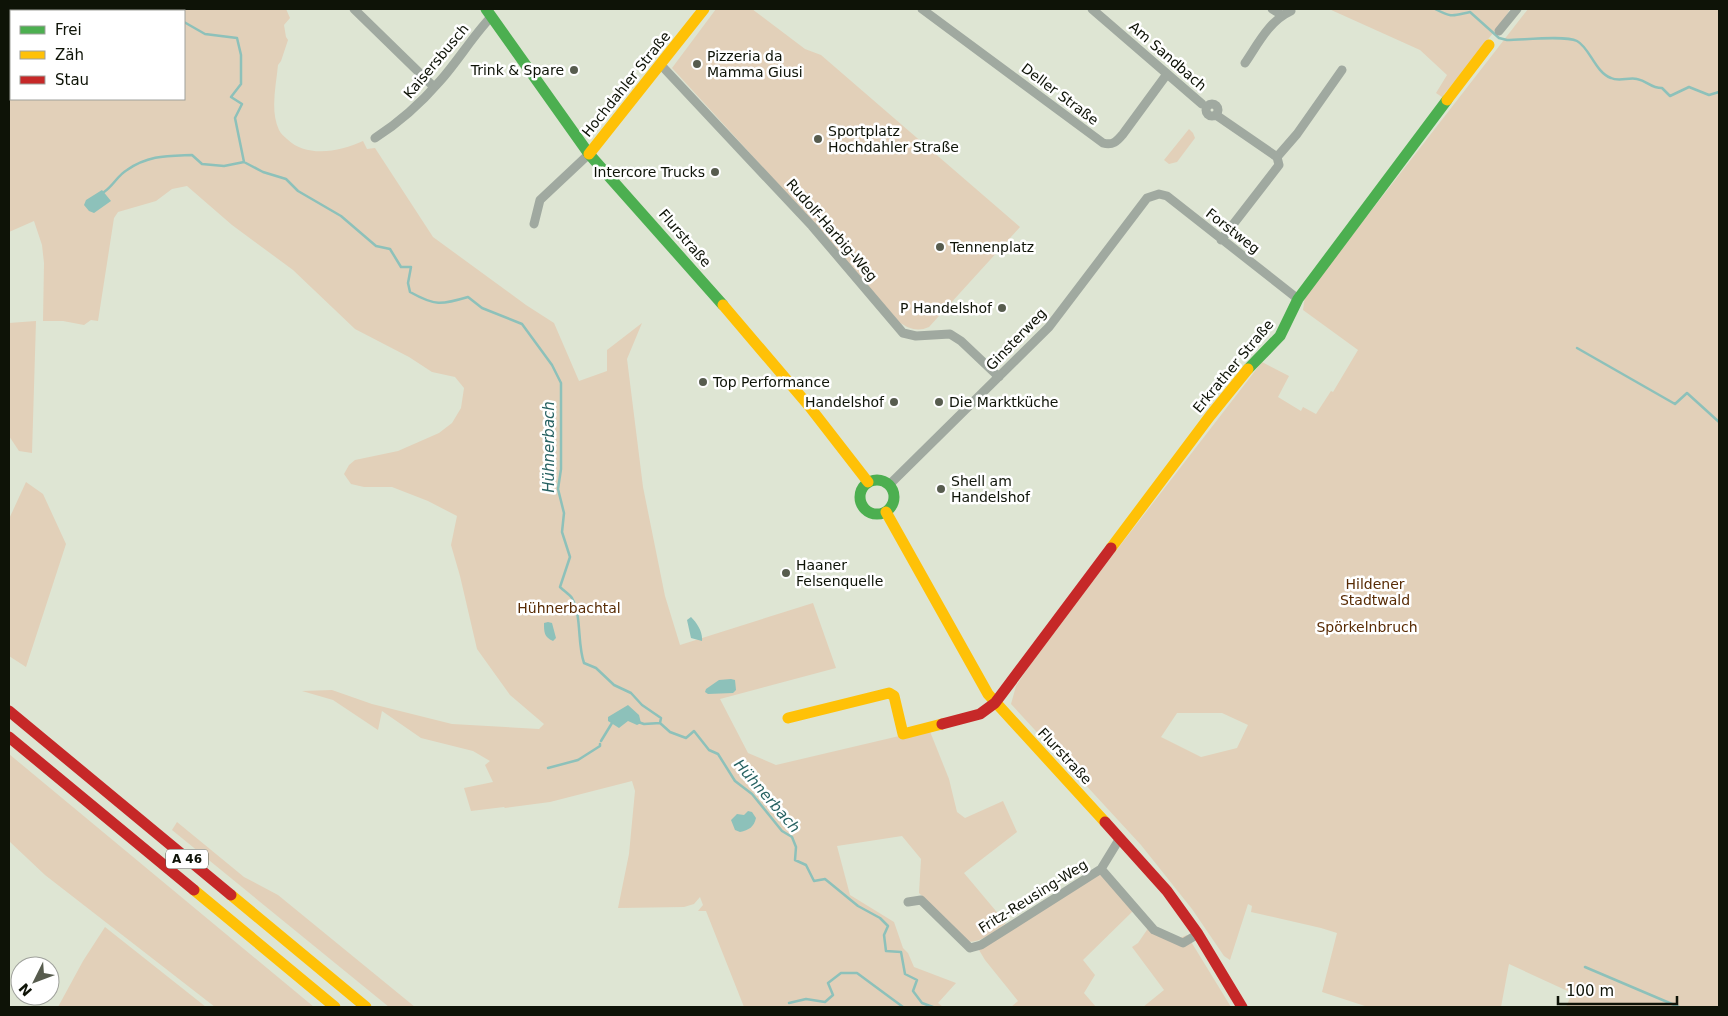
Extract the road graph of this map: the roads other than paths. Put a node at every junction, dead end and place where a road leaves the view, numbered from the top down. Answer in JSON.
{"nodes":[{"id":1,"x":354,"y":9,"type":"edge"},
{"id":2,"x":704,"y":9,"type":"edge"},
{"id":3,"x":922,"y":9,"type":"edge"},
{"id":4,"x":1092,"y":9,"type":"edge"},
{"id":5,"x":1272,"y":9,"type":"edge"},
{"id":6,"x":1517,"y":9,"type":"edge"},
{"id":7,"x":1291,"y":11,"type":"dead end"},
{"id":8,"x":489,"y":13,"type":"edge"},
{"id":9,"x":1282,"y":15,"type":"junction"},
{"id":10,"x":1499,"y":31,"type":"dead end"},
{"id":11,"x":1489,"y":45,"type":"dead end"},
{"id":12,"x":1244,"y":63,"type":"dead end"},
{"id":13,"x":661,"y":65,"type":"junction"},
{"id":14,"x":1342,"y":70,"type":"dead end"},
{"id":15,"x":1167,"y":74,"type":"junction"},
{"id":16,"x":434,"y":87,"type":"junction"},
{"id":17,"x":1202,"y":104,"type":"dead end"},
{"id":18,"x":1216,"y":115,"type":"dead end"},
{"id":19,"x":376,"y":138,"type":"dead end"},
{"id":20,"x":589,"y":154,"type":"junction"},
{"id":21,"x":1277,"y":157,"type":"junction"},
{"id":22,"x":1147,"y":198,"type":"joint"},
{"id":23,"x":534,"y":224,"type":"dead end"},
{"id":24,"x":1221,"y":240,"type":"junction"},
{"id":25,"x":1298,"y":299,"type":"junction"},
{"id":26,"x":999,"y":377,"type":"junction"},
{"id":27,"x":868,"y":482,"type":"junction"},
{"id":28,"x":889,"y":485,"type":"junction"},
{"id":29,"x":886,"y":512,"type":"junction"},
{"id":30,"x":995,"y":703,"type":"junction"},
{"id":31,"x":9,"y":711,"type":"edge"},
{"id":32,"x":788,"y":718,"type":"dead end"},
{"id":33,"x":9,"y":737,"type":"edge"},
{"id":34,"x":1120,"y":838,"type":"junction"},
{"id":35,"x":1101,"y":869,"type":"junction"},
{"id":36,"x":908,"y":902,"type":"dead end"},
{"id":37,"x":1198,"y":934,"type":"junction"},
{"id":38,"x":334,"y":1007,"type":"edge"},
{"id":39,"x":366,"y":1007,"type":"edge"},
{"id":40,"x":1242,"y":1007,"type":"edge"}],
"edges":[{"from":1,"to":16,"type":"street"},
{"from":2,"to":13,"type":"main road","name":"Hochdahler Straße"},
{"from":3,"to":15,"type":"street","name":"Deller Straße"},
{"from":4,"to":15,"type":"street","name":"Am Sandbach"},
{"from":5,"to":9,"type":"street"},
{"from":6,"to":10,"type":"street"},
{"from":7,"to":9,"type":"street"},
{"from":8,"to":16,"type":"street","name":"Kaisersbusch"},
{"from":8,"to":20,"type":"main road","name":"Flurstraße"},
{"from":9,"to":12,"type":"street"},
{"from":11,"to":25,"type":"main road","name":"Erkrather Straße"},
{"from":13,"to":20,"type":"main road","name":"Hochdahler Straße"},
{"from":13,"to":26,"type":"street","name":"Rudolf-Harbig-Weg"},
{"from":14,"to":21,"type":"street"},
{"from":15,"to":17,"type":"street","name":"Am Sandbach"},
{"from":16,"to":19,"type":"street","name":"Kaisersbusch"},
{"from":18,"to":21,"type":"street"},
{"from":20,"to":23,"type":"street"},
{"from":20,"to":27,"type":"main road","name":"Flurstraße"},
{"from":21,"to":24,"type":"street"},
{"from":22,"to":24,"type":"street","name":"Forstweg"},
{"from":22,"to":26,"type":"street","name":"Ginsterweg"},
{"from":24,"to":25,"type":"street","name":"Forstweg"},
{"from":25,"to":30,"type":"main road","name":"Erkrather Straße"},
{"from":26,"to":28,"type":"street","name":"Ginsterweg"},
{"from":27,"to":28,"type":"main road"},
{"from":27,"to":29,"type":"main road"},
{"from":28,"to":29,"type":"main road"},
{"from":29,"to":30,"type":"main road","name":"Flurstraße"},
{"from":30,"to":32,"type":"main road"},
{"from":30,"to":34,"type":"main road","name":"Flurstraße"},
{"from":31,"to":39,"type":"main road","number":"A 46"},
{"from":33,"to":38,"type":"main road","number":"A 46"},
{"from":34,"to":35,"type":"street","name":"Fritz-Reusing-Weg"},
{"from":34,"to":37,"type":"main road","name":"Flurstraße"},
{"from":35,"to":36,"type":"street","name":"Fritz-Reusing-Weg"},
{"from":35,"to":37,"type":"street","name":"Fritz-Reusing-Weg"},
{"from":37,"to":40,"type":"main road","name":"Flurstraße"}]}
